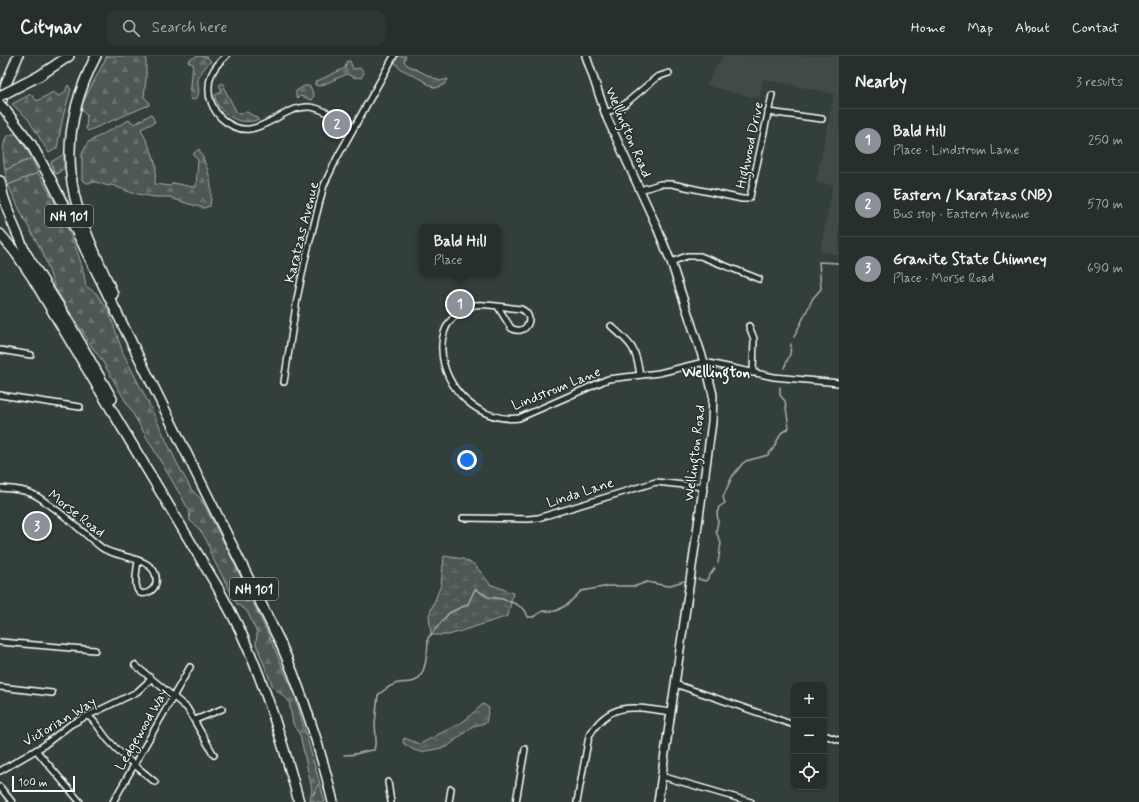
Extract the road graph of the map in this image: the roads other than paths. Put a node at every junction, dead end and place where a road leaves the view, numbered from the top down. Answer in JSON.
{"nodes":[{"id":1,"x":18,"y":56,"type":"edge"},
{"id":2,"x":69,"y":56,"type":"edge"},
{"id":3,"x":96,"y":56,"type":"edge"},
{"id":4,"x":226,"y":56,"type":"edge"},
{"id":5,"x":394,"y":56,"type":"edge"},
{"id":6,"x":586,"y":56,"type":"edge"},
{"id":7,"x":669,"y":73,"type":"dead end"},
{"id":8,"x":772,"y":95,"type":"dead end"},
{"id":9,"x":0,"y":96,"type":"edge"},
{"id":10,"x":2,"y":108,"type":"edge"},
{"id":11,"x":768,"y":112,"type":"junction"},
{"id":12,"x":606,"y":114,"type":"junction"},
{"id":13,"x":822,"y":119,"type":"dead end"},
{"id":14,"x":352,"y":130,"type":"junction"},
{"id":15,"x":0,"y":181,"type":"edge"},
{"id":16,"x":640,"y":190,"type":"junction"},
{"id":17,"x":0,"y":234,"type":"edge"},
{"id":18,"x":671,"y":262,"type":"junction"},
{"id":19,"x":759,"y":279,"type":"dead end"},
{"id":20,"x":498,"y":307,"type":"junction"},
{"id":21,"x":611,"y":326,"type":"dead end"},
{"id":22,"x":749,"y":326,"type":"dead end"},
{"id":23,"x":123,"y":327,"type":"junction"},
{"id":24,"x":0,"y":350,"type":"edge"},
{"id":25,"x":31,"y":355,"type":"dead end"},
{"id":26,"x":704,"y":362,"type":"junction"},
{"id":27,"x":753,"y":373,"type":"junction"},
{"id":28,"x":640,"y":375,"type":"junction"},
{"id":29,"x":284,"y":382,"type":"dead end"},
{"id":30,"x":839,"y":383,"type":"edge"},
{"id":31,"x":0,"y":395,"type":"edge"},
{"id":32,"x":80,"y":407,"type":"dead end"},
{"id":33,"x":703,"y":487,"type":"junction"},
{"id":34,"x":0,"y":488,"type":"edge"},
{"id":35,"x":162,"y":492,"type":"junction"},
{"id":36,"x":463,"y":518,"type":"dead end"},
{"id":37,"x":138,"y":561,"type":"junction"},
{"id":38,"x":0,"y":642,"type":"edge"},
{"id":39,"x":95,"y":650,"type":"dead end"},
{"id":40,"x":135,"y":665,"type":"dead end"},
{"id":41,"x":190,"y":667,"type":"dead end"},
{"id":42,"x":151,"y":679,"type":"junction"},
{"id":43,"x":675,"y":684,"type":"junction"},
{"id":44,"x":0,"y":687,"type":"edge"},
{"id":45,"x":52,"y":693,"type":"dead end"},
{"id":46,"x":173,"y":696,"type":"junction"},
{"id":47,"x":222,"y":709,"type":"dead end"},
{"id":48,"x":670,"y":712,"type":"junction"},
{"id":49,"x":88,"y":716,"type":"junction"},
{"id":50,"x":195,"y":720,"type":"junction"},
{"id":51,"x":791,"y":724,"type":"edge"},
{"id":52,"x":827,"y":736,"type":"edge"},
{"id":53,"x":839,"y":740,"type":"edge"},
{"id":54,"x":525,"y":749,"type":"dead end"},
{"id":55,"x":36,"y":750,"type":"junction"},
{"id":56,"x":214,"y":755,"type":"dead end"},
{"id":57,"x":135,"y":764,"type":"junction"},
{"id":58,"x":0,"y":771,"type":"edge"},
{"id":59,"x":661,"y":776,"type":"junction"},
{"id":60,"x":155,"y":782,"type":"dead end"},
{"id":61,"x":388,"y":782,"type":"dead end"},
{"id":62,"x":0,"y":788,"type":"edge"},
{"id":63,"x":451,"y":789,"type":"dead end"},
{"id":64,"x":12,"y":802,"type":"edge"},
{"id":65,"x":80,"y":802,"type":"edge"},
{"id":66,"x":113,"y":802,"type":"edge"},
{"id":67,"x":299,"y":802,"type":"edge"},
{"id":68,"x":333,"y":802,"type":"edge"},
{"id":69,"x":391,"y":802,"type":"edge"},
{"id":70,"x":449,"y":802,"type":"edge"},
{"id":71,"x":516,"y":802,"type":"edge"},
{"id":72,"x":577,"y":802,"type":"edge"},
{"id":73,"x":658,"y":802,"type":"edge"},
{"id":74,"x":751,"y":802,"type":"edge"}],
"edges":[{"from":1,"to":10,"type":"highway"},
{"from":2,"to":9,"type":"highway","bridge":true},
{"from":3,"to":23,"type":"highway"},
{"from":4,"to":14,"type":"street"},
{"from":5,"to":14,"type":"street","name":"Karatzas Avenue"},
{"from":6,"to":12,"type":"main road","name":"Wellington Road"},
{"from":7,"to":12,"type":"street"},
{"from":8,"to":11,"type":"street","name":"Highwood Drive"},
{"from":10,"to":23,"type":"highway","number":"NH 101"},
{"from":11,"to":13,"type":"street"},
{"from":11,"to":16,"type":"street","name":"Highwood Drive"},
{"from":12,"to":16,"type":"main road","name":"Wellington Road"},
{"from":14,"to":29,"type":"street","name":"Karatzas Avenue"},
{"from":15,"to":35,"type":"highway"},
{"from":16,"to":18,"type":"main road","name":"Wellington Road"},
{"from":17,"to":35,"type":"highway","number":"NH 101"},
{"from":18,"to":19,"type":"street"},
{"from":18,"to":26,"type":"main road","name":"Wellington Road"},
{"from":20,"to":20,"type":"street","name":"Lindstrom Lane"},
{"from":20,"to":28,"type":"street","name":"Lindstrom Lane"},
{"from":21,"to":28,"type":"street"},
{"from":22,"to":27,"type":"street"},
{"from":23,"to":68,"type":"highway","number":"NH 101"},
{"from":24,"to":25,"type":"street"},
{"from":26,"to":27,"type":"street"},
{"from":26,"to":28,"type":"street","name":"Lindstrom Lane"},
{"from":26,"to":33,"type":"main road","name":"Wellington Road"},
{"from":27,"to":30,"type":"street"},
{"from":31,"to":32,"type":"street"},
{"from":33,"to":36,"type":"street","name":"Linda Lane"},
{"from":33,"to":43,"type":"main road","name":"Wellington Road"},
{"from":34,"to":37,"type":"street","name":"Morse Road"},
{"from":35,"to":67,"type":"highway","number":"NH 101"},
{"from":37,"to":37,"type":"street","name":"Morse Road"},
{"from":38,"to":39,"type":"street"},
{"from":40,"to":42,"type":"street"},
{"from":41,"to":46,"type":"street","name":"Ledgewood Way"},
{"from":42,"to":46,"type":"street"},
{"from":42,"to":49,"type":"street","name":"Victorian Way"},
{"from":43,"to":48,"type":"main road","name":"Wellington Road"},
{"from":43,"to":51,"type":"street"},
{"from":44,"to":45,"type":"street"},
{"from":46,"to":50,"type":"street"},
{"from":46,"to":57,"type":"street","name":"Ledgewood Way"},
{"from":47,"to":50,"type":"street"},
{"from":48,"to":59,"type":"main road","name":"Wellington Road"},
{"from":48,"to":72,"type":"street"},
{"from":49,"to":55,"type":"street","name":"Victorian Way"},
{"from":49,"to":57,"type":"street"},
{"from":50,"to":56,"type":"street"},
{"from":52,"to":53,"type":"street"},
{"from":54,"to":71,"type":"street"},
{"from":55,"to":58,"type":"street","name":"Victorian Way"},
{"from":55,"to":65,"type":"street"},
{"from":57,"to":60,"type":"street"},
{"from":57,"to":66,"type":"street","name":"Ledgewood Way"},
{"from":59,"to":73,"type":"main road","name":"Wellington Road"},
{"from":59,"to":74,"type":"street"},
{"from":61,"to":69,"type":"street"},
{"from":62,"to":64,"type":"street"},
{"from":63,"to":70,"type":"street"}]}
